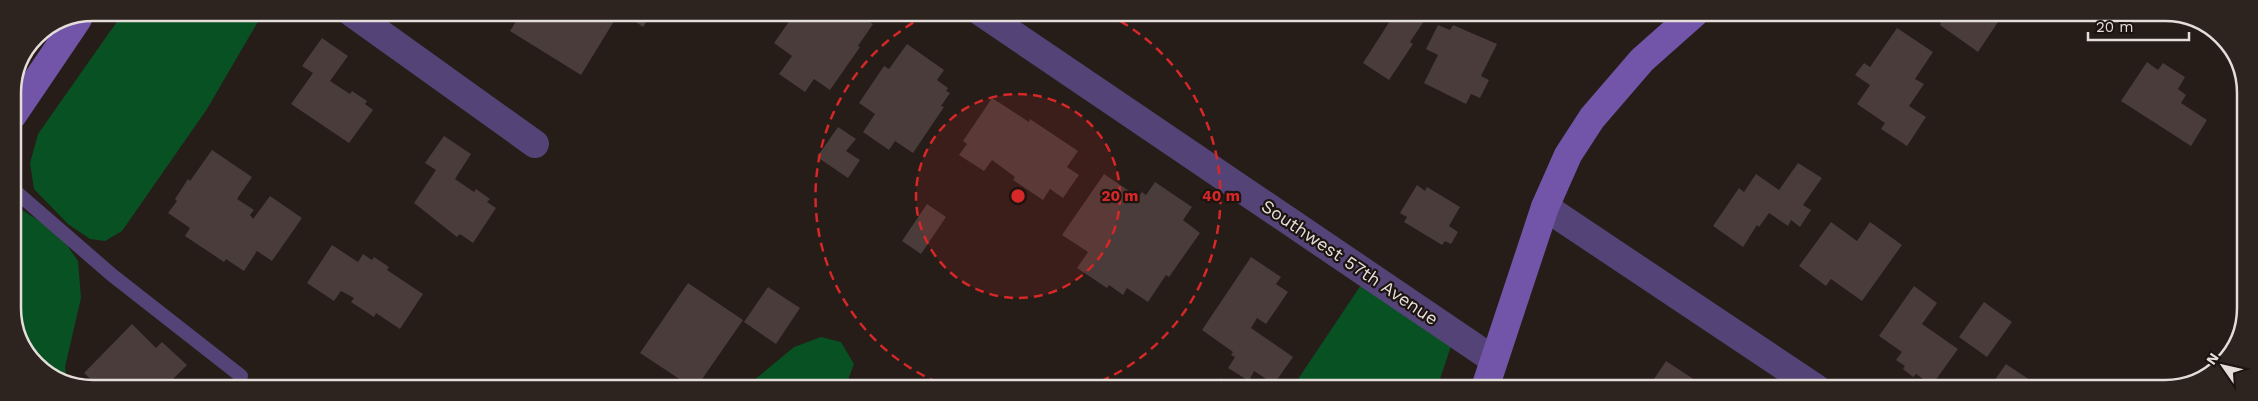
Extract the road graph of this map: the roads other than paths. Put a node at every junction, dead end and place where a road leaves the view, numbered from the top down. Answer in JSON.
{"nodes":[{"id":1,"x":363,"y":21,"type":"edge"},
{"id":2,"x":994,"y":21,"type":"edge"},
{"id":3,"x":1685,"y":21,"type":"edge"},
{"id":4,"x":74,"y":24,"type":"edge"},
{"id":5,"x":21,"y":102,"type":"edge"},
{"id":6,"x":536,"y":144,"type":"dead end"},
{"id":7,"x":21,"y":196,"type":"edge"},
{"id":8,"x":1545,"y":207,"type":"junction"},
{"id":9,"x":1494,"y":360,"type":"junction"},
{"id":10,"x":240,"y":376,"type":"dead end"},
{"id":11,"x":1488,"y":380,"type":"edge"},
{"id":12,"x":1804,"y":380,"type":"edge"}],
"edges":[{"from":1,"to":6,"type":"street"},
{"from":2,"to":9,"type":"street","name":"Southwest 57th Avenue"},
{"from":3,"to":8,"type":"street"},
{"from":4,"to":5,"type":"street"},
{"from":7,"to":10,"type":"lane"},
{"from":8,"to":9,"type":"street"},
{"from":8,"to":12,"type":"street"},
{"from":9,"to":11,"type":"street"}]}
